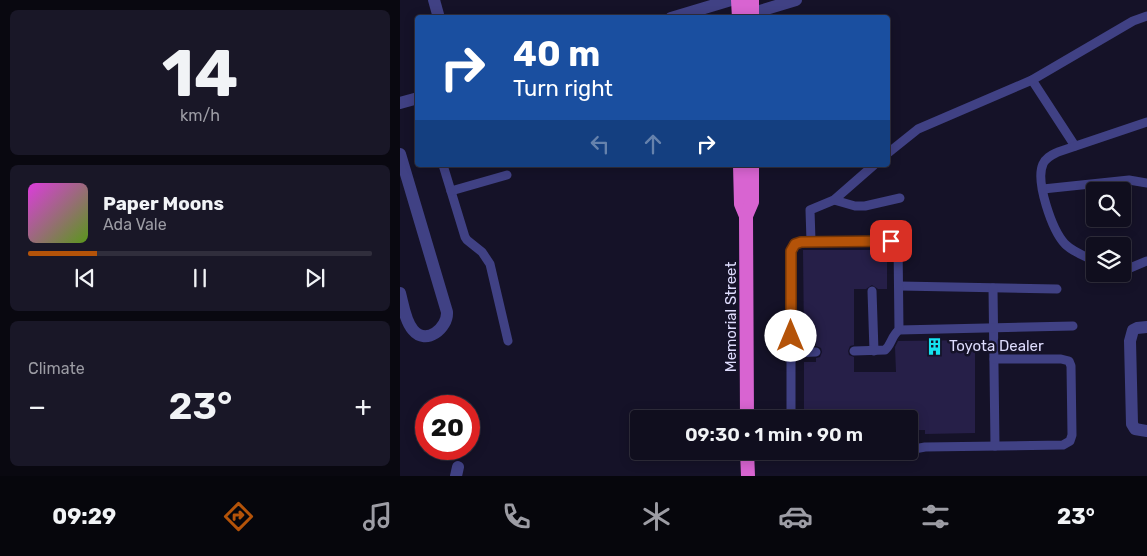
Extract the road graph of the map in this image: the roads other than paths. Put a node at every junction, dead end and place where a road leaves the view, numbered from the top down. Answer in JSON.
{"nodes":[{"id":1,"x":434,"y":0,"type":"edge"},
{"id":2,"x":731,"y":0,"type":"edge"},
{"id":3,"x":738,"y":0,"type":"edge"},
{"id":4,"x":796,"y":0,"type":"edge"},
{"id":5,"x":745,"y":14,"type":"edge"},
{"id":6,"x":438,"y":15,"type":"edge"},
{"id":7,"x":681,"y":15,"type":"edge"},
{"id":8,"x":1147,"y":16,"type":"edge"},
{"id":9,"x":1032,"y":80,"type":"junction"},
{"id":10,"x":415,"y":99,"type":"edge"},
{"id":11,"x":400,"y":103,"type":"edge"},
{"id":12,"x":1147,"y":122,"type":"edge"},
{"id":13,"x":1075,"y":146,"type":"junction"},
{"id":14,"x":890,"y":150,"type":"edge"},
{"id":15,"x":400,"y":154,"type":"edge"},
{"id":16,"x":444,"y":167,"type":"edge"},
{"id":17,"x":740,"y":167,"type":"edge"},
{"id":18,"x":752,"y":167,"type":"edge"},
{"id":19,"x":872,"y":167,"type":"edge"},
{"id":20,"x":506,"y":174,"type":"dead end"},
{"id":21,"x":1147,"y":183,"type":"edge"},
{"id":22,"x":1043,"y":189,"type":"junction"},
{"id":23,"x":452,"y":192,"type":"junction"},
{"id":24,"x":900,"y":198,"type":"dead end"},
{"id":25,"x":834,"y":200,"type":"junction"},
{"id":26,"x":746,"y":216,"type":"junction"},
{"id":27,"x":810,"y":241,"type":"junction"},
{"id":28,"x":1086,"y":256,"type":"edge"},
{"id":29,"x":1147,"y":261,"type":"edge"},
{"id":30,"x":1131,"y":268,"type":"edge"},
{"id":31,"x":900,"y":286,"type":"junction"},
{"id":32,"x":993,"y":288,"type":"junction"},
{"id":33,"x":1057,"y":290,"type":"dead end"},
{"id":34,"x":872,"y":291,"type":"dead end"},
{"id":35,"x":400,"y":293,"type":"edge"},
{"id":36,"x":1073,"y":326,"type":"dead end"},
{"id":37,"x":994,"y":327,"type":"junction"},
{"id":38,"x":1147,"y":327,"type":"edge"},
{"id":39,"x":899,"y":330,"type":"junction"},
{"id":40,"x":508,"y":341,"type":"dead end"},
{"id":41,"x":854,"y":351,"type":"dead end"},
{"id":42,"x":874,"y":351,"type":"junction"},
{"id":43,"x":816,"y":352,"type":"dead end"},
{"id":44,"x":791,"y":353,"type":"junction"},
{"id":45,"x":994,"y":359,"type":"junction"},
{"id":46,"x":747,"y":410,"type":"edge"},
{"id":47,"x":792,"y":410,"type":"edge"},
{"id":48,"x":1147,"y":431,"type":"edge"},
{"id":49,"x":995,"y":446,"type":"junction"},
{"id":50,"x":918,"y":448,"type":"edge"},
{"id":51,"x":747,"y":460,"type":"edge"},
{"id":52,"x":748,"y":476,"type":"edge"}],
"edges":[{"from":1,"to":6,"type":"street"},
{"from":2,"to":7,"type":"street"},
{"from":3,"to":5,"type":"highway"},
{"from":4,"to":5,"type":"street"},
{"from":8,"to":9,"type":"lane"},
{"from":9,"to":13,"type":"lane"},
{"from":9,"to":14,"type":"lane"},
{"from":10,"to":11,"type":"street"},
{"from":12,"to":13,"type":"lane"},
{"from":13,"to":22,"type":"lane"},
{"from":15,"to":35,"type":"street"},
{"from":16,"to":23,"type":"lane"},
{"from":17,"to":26,"type":"highway","name":"Memorial Street"},
{"from":18,"to":26,"type":"highway","name":"Memorial Street"},
{"from":19,"to":25,"type":"lane"},
{"from":20,"to":23,"type":"lane"},
{"from":21,"to":22,"type":"lane"},
{"from":22,"to":28,"type":"lane"},
{"from":23,"to":40,"type":"lane"},
{"from":24,"to":25,"type":"lane"},
{"from":25,"to":27,"type":"lane"},
{"from":26,"to":46,"type":"highway","name":"Memorial Street"},
{"from":27,"to":31,"type":"lane"},
{"from":27,"to":44,"type":"lane"},
{"from":29,"to":30,"type":"lane"},
{"from":31,"to":32,"type":"lane"},
{"from":31,"to":39,"type":"lane"},
{"from":32,"to":33,"type":"lane"},
{"from":32,"to":37,"type":"lane"},
{"from":34,"to":42,"type":"lane"},
{"from":36,"to":37,"type":"lane"},
{"from":37,"to":39,"type":"lane"},
{"from":37,"to":45,"type":"lane"},
{"from":38,"to":48,"type":"street"},
{"from":39,"to":42,"type":"lane"},
{"from":41,"to":42,"type":"lane"},
{"from":43,"to":44,"type":"lane"},
{"from":44,"to":47,"type":"lane"},
{"from":45,"to":49,"type":"lane"},
{"from":45,"to":49,"type":"lane"},
{"from":49,"to":50,"type":"lane"},
{"from":51,"to":52,"type":"highway"}]}
